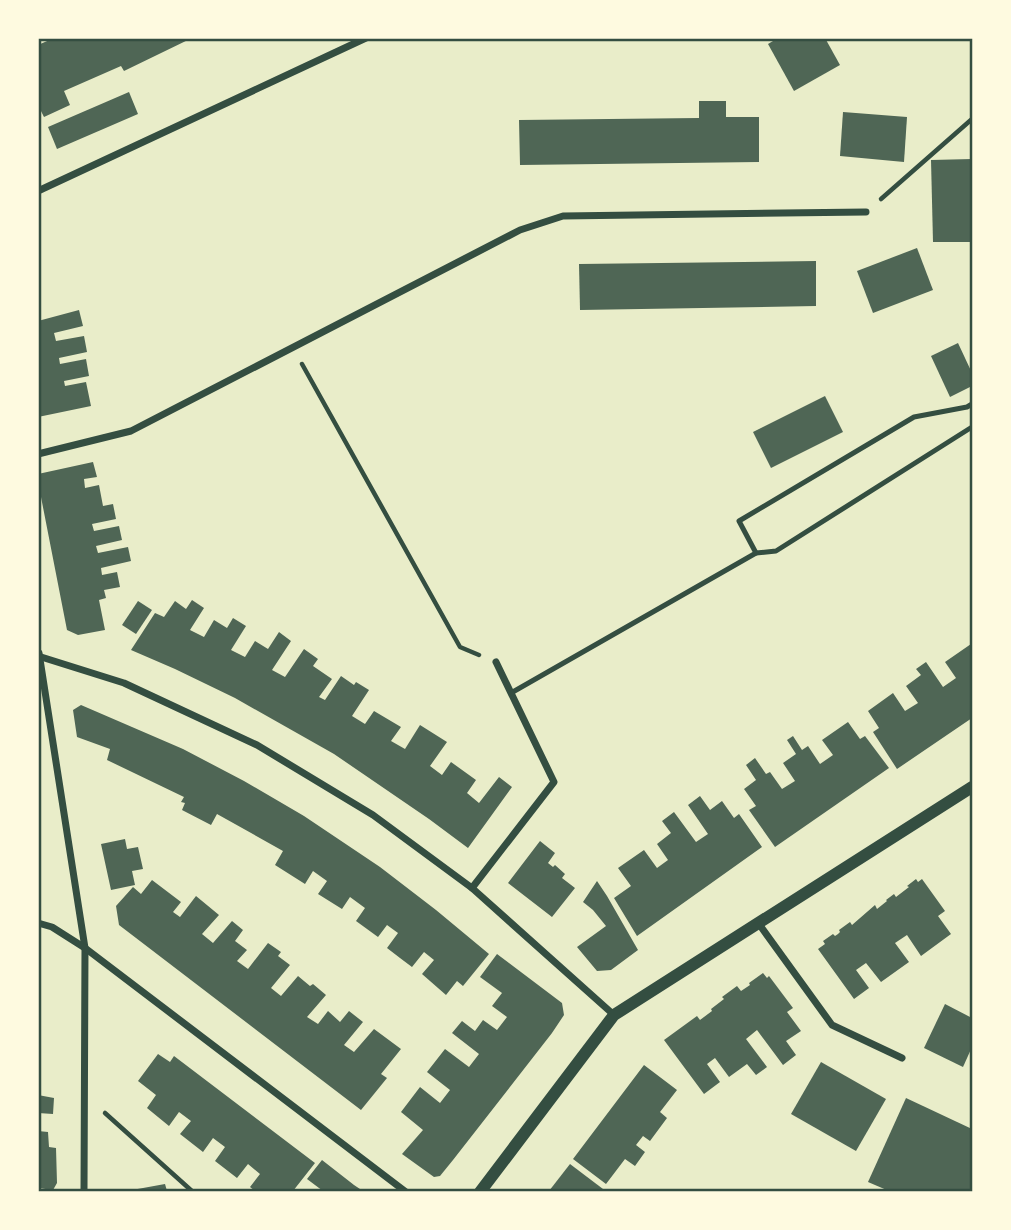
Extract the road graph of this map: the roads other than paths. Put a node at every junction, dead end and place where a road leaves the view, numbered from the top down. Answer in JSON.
{"nodes":[{"id":1,"x":366,"y":38,"type":"edge"},
{"id":2,"x":38,"y":191,"type":"edge"},
{"id":3,"x":866,"y":212,"type":"road end"},
{"id":4,"x":972,"y":404,"type":"edge"},
{"id":5,"x":972,"y":426,"type":"edge"},
{"id":6,"x":38,"y":454,"type":"edge"},
{"id":7,"x":756,"y":553,"type":"junction"},
{"id":8,"x":39,"y":655,"type":"edge"},
{"id":9,"x":496,"y":662,"type":"road end"},
{"id":10,"x":511,"y":693,"type":"junction"},
{"id":11,"x":972,"y":787,"type":"edge"},
{"id":12,"x":472,"y":888,"type":"junction"},
{"id":13,"x":38,"y":923,"type":"edge"},
{"id":14,"x":759,"y":923,"type":"junction"},
{"id":15,"x":85,"y":948,"type":"junction"},
{"id":16,"x":614,"y":1015,"type":"junction"},
{"id":17,"x":902,"y":1058,"type":"dead end"},
{"id":18,"x":84,"y":1192,"type":"edge"},
{"id":19,"x":406,"y":1192,"type":"edge"},
{"id":20,"x":480,"y":1192,"type":"edge"}],
"edges":[{"from":1,"to":2,"type":"street"},
{"from":3,"to":6,"type":"street"},
{"from":4,"to":7,"type":"lane"},
{"from":5,"to":7,"type":"lane"},
{"from":7,"to":10,"type":"lane"},
{"from":8,"to":12,"type":"street"},
{"from":8,"to":15,"type":"street"},
{"from":9,"to":10,"type":"street"},
{"from":10,"to":12,"type":"street"},
{"from":11,"to":14,"type":"street"},
{"from":12,"to":16,"type":"street"},
{"from":13,"to":15,"type":"street"},
{"from":14,"to":16,"type":"street"},
{"from":14,"to":17,"type":"street"},
{"from":15,"to":18,"type":"street"},
{"from":15,"to":19,"type":"street"},
{"from":16,"to":20,"type":"street"}]}
